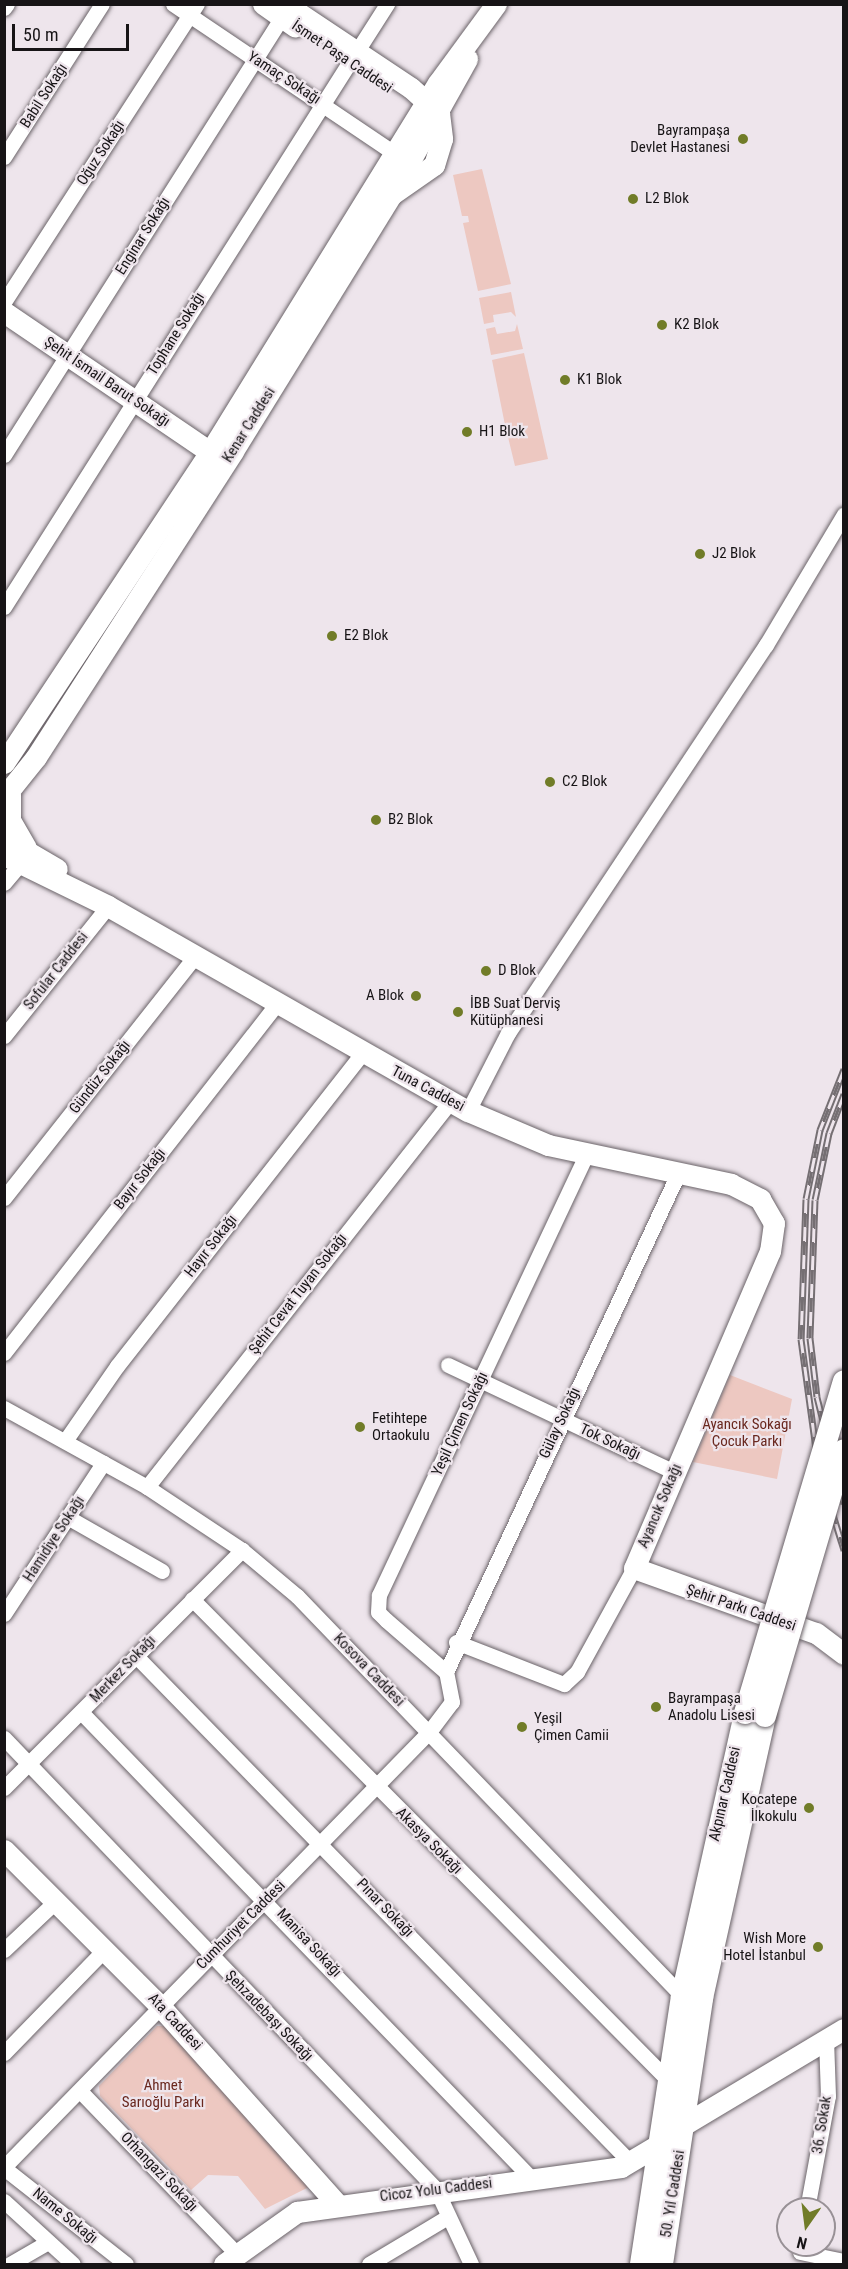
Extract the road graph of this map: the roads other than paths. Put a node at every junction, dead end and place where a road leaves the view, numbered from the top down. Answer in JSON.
{"nodes":[{"id":1,"x":7,"y":4,"type":"edge"},
{"id":2,"x":102,"y":4,"type":"edge"},
{"id":3,"x":173,"y":4,"type":"edge"},
{"id":4,"x":263,"y":4,"type":"edge"},
{"id":5,"x":387,"y":4,"type":"edge"},
{"id":6,"x":496,"y":4,"type":"edge"},
{"id":7,"x":284,"y":8,"type":"edge"},
{"id":8,"x":4,"y":9,"type":"edge"},
{"id":9,"x":193,"y":10,"type":"edge"},
{"id":10,"x":353,"y":57,"type":"junction"},
{"id":11,"x":256,"y":59,"type":"junction"},
{"id":12,"x":323,"y":103,"type":"junction"},
{"id":13,"x":429,"y":108,"type":"junction"},
{"id":14,"x":394,"y":153,"type":"junction"},
{"id":15,"x":4,"y":157,"type":"edge"},
{"id":16,"x":4,"y":302,"type":"edge"},
{"id":17,"x":4,"y":312,"type":"edge"},
{"id":18,"x":67,"y":356,"type":"junction"},
{"id":19,"x":134,"y":400,"type":"junction"},
{"id":20,"x":210,"y":452,"type":"junction"},
{"id":21,"x":4,"y":455,"type":"edge"},
{"id":22,"x":843,"y":514,"type":"edge"},
{"id":23,"x":4,"y":607,"type":"edge"},
{"id":24,"x":4,"y":763,"type":"edge"},
{"id":25,"x":7,"y":795,"type":"edge"},
{"id":26,"x":4,"y":838,"type":"edge"},
{"id":27,"x":17,"y":857,"type":"edge"},
{"id":28,"x":4,"y":884,"type":"edge"},
{"id":29,"x":108,"y":906,"type":"junction"},
{"id":30,"x":195,"y":956,"type":"junction"},
{"id":31,"x":276,"y":1005,"type":"junction"},
{"id":32,"x":4,"y":1036,"type":"edge"},
{"id":33,"x":362,"y":1054,"type":"junction"},
{"id":34,"x":459,"y":1106,"type":"junction"},
{"id":35,"x":586,"y":1156,"type":"junction"},
{"id":36,"x":677,"y":1176,"type":"junction"},
{"id":37,"x":4,"y":1198,"type":"edge"},
{"id":38,"x":770,"y":1211,"type":"joint"},
{"id":39,"x":4,"y":1353,"type":"edge"},
{"id":40,"x":448,"y":1365,"type":"dead end"},
{"id":41,"x":480,"y":1380,"type":"junction"},
{"id":42,"x":843,"y":1381,"type":"edge"},
{"id":43,"x":6,"y":1411,"type":"edge"},
{"id":44,"x":562,"y":1419,"type":"junction"},
{"id":45,"x":65,"y":1441,"type":"junction"},
{"id":46,"x":843,"y":1450,"type":"edge"},
{"id":47,"x":103,"y":1463,"type":"junction"},
{"id":48,"x":674,"y":1472,"type":"junction"},
{"id":49,"x":147,"y":1486,"type":"junction"},
{"id":50,"x":69,"y":1518,"type":"junction"},
{"id":51,"x":242,"y":1550,"type":"junction"},
{"id":52,"x":634,"y":1568,"type":"junction"},
{"id":53,"x":162,"y":1571,"type":"dead end"},
{"id":54,"x":192,"y":1599,"type":"junction"},
{"id":55,"x":4,"y":1614,"type":"edge"},
{"id":56,"x":456,"y":1642,"type":"junction"},
{"id":57,"x":843,"y":1654,"type":"edge"},
{"id":58,"x":136,"y":1656,"type":"junction"},
{"id":59,"x":446,"y":1672,"type":"junction"},
{"id":60,"x":81,"y":1712,"type":"junction"},
{"id":61,"x":755,"y":1714,"type":"junction"},
{"id":62,"x":429,"y":1732,"type":"junction"},
{"id":63,"x":4,"y":1738,"type":"edge"},
{"id":64,"x":30,"y":1763,"type":"junction"},
{"id":65,"x":375,"y":1786,"type":"junction"},
{"id":66,"x":4,"y":1788,"type":"edge"},
{"id":67,"x":322,"y":1842,"type":"junction"},
{"id":68,"x":4,"y":1850,"type":"edge"},
{"id":69,"x":267,"y":1899,"type":"junction"},
{"id":70,"x":56,"y":1901,"type":"junction"},
{"id":71,"x":4,"y":1950,"type":"edge"},
{"id":72,"x":104,"y":1950,"type":"junction"},
{"id":73,"x":211,"y":1955,"type":"junction"},
{"id":74,"x":682,"y":1995,"type":"junction"},
{"id":75,"x":160,"y":2006,"type":"junction"},
{"id":76,"x":835,"y":2035,"type":"edge"},
{"id":77,"x":4,"y":2053,"type":"edge"},
{"id":78,"x":669,"y":2080,"type":"junction"},
{"id":79,"x":82,"y":2092,"type":"junction"},
{"id":80,"x":685,"y":2124,"type":"junction"},
{"id":81,"x":658,"y":2145,"type":"junction"},
{"id":82,"x":631,"y":2163,"type":"junction"},
{"id":83,"x":4,"y":2167,"type":"edge"},
{"id":84,"x":532,"y":2180,"type":"junction"},
{"id":85,"x":435,"y":2189,"type":"junction"},
{"id":86,"x":809,"y":2197,"type":"edge"},
{"id":87,"x":4,"y":2201,"type":"edge"},
{"id":88,"x":336,"y":2203,"type":"junction"},
{"id":89,"x":446,"y":2218,"type":"junction"},
{"id":90,"x":48,"y":2242,"type":"junction"},
{"id":91,"x":818,"y":2257,"type":"edge"},
{"id":92,"x":230,"y":2259,"type":"edge"},
{"id":93,"x":843,"y":2261,"type":"edge"},
{"id":94,"x":10,"y":2265,"type":"edge"},
{"id":95,"x":73,"y":2265,"type":"edge"},
{"id":96,"x":126,"y":2265,"type":"edge"},
{"id":97,"x":369,"y":2265,"type":"edge"},
{"id":98,"x":471,"y":2265,"type":"edge"},
{"id":99,"x":641,"y":2265,"type":"edge"},
{"id":100,"x":662,"y":2265,"type":"edge"}],
"edges":[{"from":1,"to":8,"type":"street"},
{"from":2,"to":15,"type":"street","name":"Babil Sokağı"},
{"from":3,"to":9,"type":"street","name":"Yamaç Sokağı"},
{"from":4,"to":7,"type":"main road","name":"İsmet Paşa Caddesi"},
{"from":5,"to":10,"type":"street","name":"Tophane Sokağı"},
{"from":6,"to":13,"type":"main road","name":"Kenar Caddesi"},
{"from":7,"to":10,"type":"main road","name":"İsmet Paşa Caddesi"},
{"from":7,"to":11,"type":"street","name":"Enginar Sokağı"},
{"from":9,"to":11,"type":"street","name":"Yamaç Sokağı"},
{"from":9,"to":16,"type":"street","name":"Oğuz Sokağı"},
{"from":10,"to":12,"type":"street","name":"Tophane Sokağı"},
{"from":10,"to":13,"type":"main road","name":"İsmet Paşa Caddesi"},
{"from":11,"to":12,"type":"street","name":"Yamaç Sokağı"},
{"from":11,"to":18,"type":"street","name":"Enginar Sokağı"},
{"from":12,"to":14,"type":"street","name":"Yamaç Sokağı"},
{"from":12,"to":19,"type":"street","name":"Tophane Sokağı"},
{"from":13,"to":14,"type":"main road","name":"Kenar Caddesi"},
{"from":13,"to":25,"type":"main road","name":"Kenar Caddesi"},
{"from":14,"to":20,"type":"main road","name":"Kenar Caddesi"},
{"from":17,"to":18,"type":"main road","name":"Şehit İsmail Barut Sokağı"},
{"from":18,"to":19,"type":"main road","name":"Şehit İsmail Barut Sokağı"},
{"from":18,"to":21,"type":"street","name":"Enginar Sokağı"},
{"from":19,"to":20,"type":"main road","name":"Şehit İsmail Barut Sokağı"},
{"from":19,"to":23,"type":"street","name":"Tophane Sokağı"},
{"from":20,"to":24,"type":"main road","name":"Kenar Caddesi"},
{"from":22,"to":34,"type":"street","name":"Şehit Cevat Tuyan Sokağı"},
{"from":25,"to":27,"type":"main road"},
{"from":26,"to":27,"type":"main road","name":"Tuna Caddesi"},
{"from":27,"to":28,"type":"street"},
{"from":27,"to":29,"type":"main road","name":"Tuna Caddesi"},
{"from":29,"to":30,"type":"main road","name":"Tuna Caddesi"},
{"from":29,"to":32,"type":"street","name":"Sofular Caddesi"},
{"from":30,"to":31,"type":"main road","name":"Tuna Caddesi"},
{"from":30,"to":37,"type":"street","name":"Gündüz Sokağı"},
{"from":31,"to":33,"type":"main road","name":"Tuna Caddesi"},
{"from":31,"to":39,"type":"street","name":"Bayır Sokağı"},
{"from":33,"to":34,"type":"main road","name":"Tuna Caddesi"},
{"from":33,"to":45,"type":"street","name":"Hayır Sokağı"},
{"from":34,"to":35,"type":"main road","name":"Tuna Caddesi"},
{"from":34,"to":49,"type":"street","name":"Şehit Cevat Tuyan Sokağı"},
{"from":35,"to":36,"type":"main road","name":"Tuna Caddesi"},
{"from":35,"to":41,"type":"street","name":"Yeşil Çimen Sokağı"},
{"from":36,"to":38,"type":"main road","name":"Tuna Caddesi"},
{"from":36,"to":44,"type":"street","name":"Gülay Sokağı"},
{"from":38,"to":48,"type":"main road","name":"Ayancık Sokağı"},
{"from":40,"to":41,"type":"street","name":"Tok Sokağı"},
{"from":41,"to":44,"type":"street","name":"Tok Sokağı"},
{"from":41,"to":59,"type":"street","name":"Yeşil Çimen Sokağı"},
{"from":42,"to":61,"type":"main road","name":"Akpınar Caddesi","bridge":true},
{"from":43,"to":45,"type":"street","name":"Kosova Caddesi"},
{"from":44,"to":48,"type":"street","name":"Tok Sokağı"},
{"from":44,"to":56,"type":"street","name":"Gülay Sokağı"},
{"from":45,"to":47,"type":"street","name":"Kosova Caddesi"},
{"from":46,"to":61,"type":"main road","name":"Akpınar Caddesi","bridge":true},
{"from":47,"to":49,"type":"street","name":"Kosova Caddesi"},
{"from":47,"to":50,"type":"street","name":"Hamidiye Sokağı"},
{"from":48,"to":52,"type":"main road","name":"Ayancık Sokağı"},
{"from":49,"to":51,"type":"street","name":"Kosova Caddesi"},
{"from":50,"to":53,"type":"street"},
{"from":50,"to":55,"type":"street","name":"Hamidiye Sokağı"},
{"from":51,"to":54,"type":"street","name":"Merkez Sokağı"},
{"from":51,"to":62,"type":"street","name":"Kosova Caddesi"},
{"from":52,"to":56,"type":"street","name":"Ayancık Sokağı"},
{"from":52,"to":57,"type":"main road","name":"Şehir Parkı Caddesi"},
{"from":54,"to":58,"type":"street","name":"Merkez Sokağı"},
{"from":54,"to":65,"type":"street","name":"Akasya Sokağı"},
{"from":56,"to":59,"type":"street","name":"Gülay Sokağı"},
{"from":58,"to":60,"type":"street","name":"Merkez Sokağı"},
{"from":58,"to":67,"type":"street","name":"Pınar Sokağı"},
{"from":59,"to":62,"type":"street","name":"Cumhuriyet Caddesi"},
{"from":60,"to":64,"type":"street","name":"Merkez Sokağı"},
{"from":60,"to":69,"type":"street","name":"Manisa Sokağı"},
{"from":61,"to":74,"type":"main road","name":"Akpınar Caddesi"},
{"from":61,"to":80,"type":"main road","name":"Akpınar Caddesi"},
{"from":62,"to":65,"type":"street","name":"Cumhuriyet Caddesi"},
{"from":62,"to":74,"type":"street","name":"Kosova Caddesi"},
{"from":63,"to":64,"type":"street","name":"Şehzadebaşı Sokağı"},
{"from":64,"to":66,"type":"street","name":"Merkez Sokağı"},
{"from":64,"to":73,"type":"street","name":"Şehzadebaşı Sokağı"},
{"from":65,"to":67,"type":"street","name":"Cumhuriyet Caddesi"},
{"from":65,"to":78,"type":"street","name":"Akasya Sokağı"},
{"from":67,"to":69,"type":"street","name":"Cumhuriyet Caddesi"},
{"from":67,"to":82,"type":"street","name":"Pınar Sokağı"},
{"from":68,"to":70,"type":"main road","name":"Ata Caddesi"},
{"from":69,"to":73,"type":"street","name":"Cumhuriyet Caddesi"},
{"from":69,"to":84,"type":"street","name":"Manisa Sokağı"},
{"from":70,"to":71,"type":"street"},
{"from":70,"to":72,"type":"main road","name":"Ata Caddesi"},
{"from":72,"to":75,"type":"main road","name":"Ata Caddesi"},
{"from":72,"to":77,"type":"street"},
{"from":73,"to":75,"type":"street","name":"Cumhuriyet Caddesi"},
{"from":73,"to":85,"type":"street","name":"Şehzadebaşı Sokağı"},
{"from":74,"to":78,"type":"main road","name":"Akpınar Caddesi"},
{"from":75,"to":79,"type":"street","name":"Cumhuriyet Caddesi"},
{"from":75,"to":88,"type":"main road","name":"Ata Caddesi"},
{"from":76,"to":80,"type":"main road"},
{"from":76,"to":86,"type":"street","name":"36. Sokak"},
{"from":78,"to":81,"type":"main road","name":"Akpınar Caddesi"},
{"from":79,"to":83,"type":"street","name":"Cumhuriyet Caddesi"},
{"from":79,"to":92,"type":"street","name":"Orhangazi Sokağı"},
{"from":80,"to":81,"type":"main road"},
{"from":80,"to":100,"type":"main road","name":"50. Yıl Caddesi"},
{"from":81,"to":82,"type":"main road","name":"Cicoz Yolu Caddesi"},
{"from":81,"to":99,"type":"main road","name":"50. Yıl Caddesi"},
{"from":82,"to":84,"type":"main road","name":"Cicoz Yolu Caddesi"},
{"from":83,"to":96,"type":"street","name":"Name Sokağı"},
{"from":84,"to":85,"type":"main road","name":"Cicoz Yolu Caddesi"},
{"from":85,"to":88,"type":"main road","name":"Cicoz Yolu Caddesi"},
{"from":85,"to":89,"type":"street"},
{"from":87,"to":90,"type":"street"},
{"from":88,"to":92,"type":"main road","name":"Cicoz Yolu Caddesi"},
{"from":89,"to":97,"type":"street"},
{"from":89,"to":98,"type":"street"},
{"from":90,"to":94,"type":"street"},
{"from":90,"to":95,"type":"street"},
{"from":91,"to":93,"type":"street"}]}
